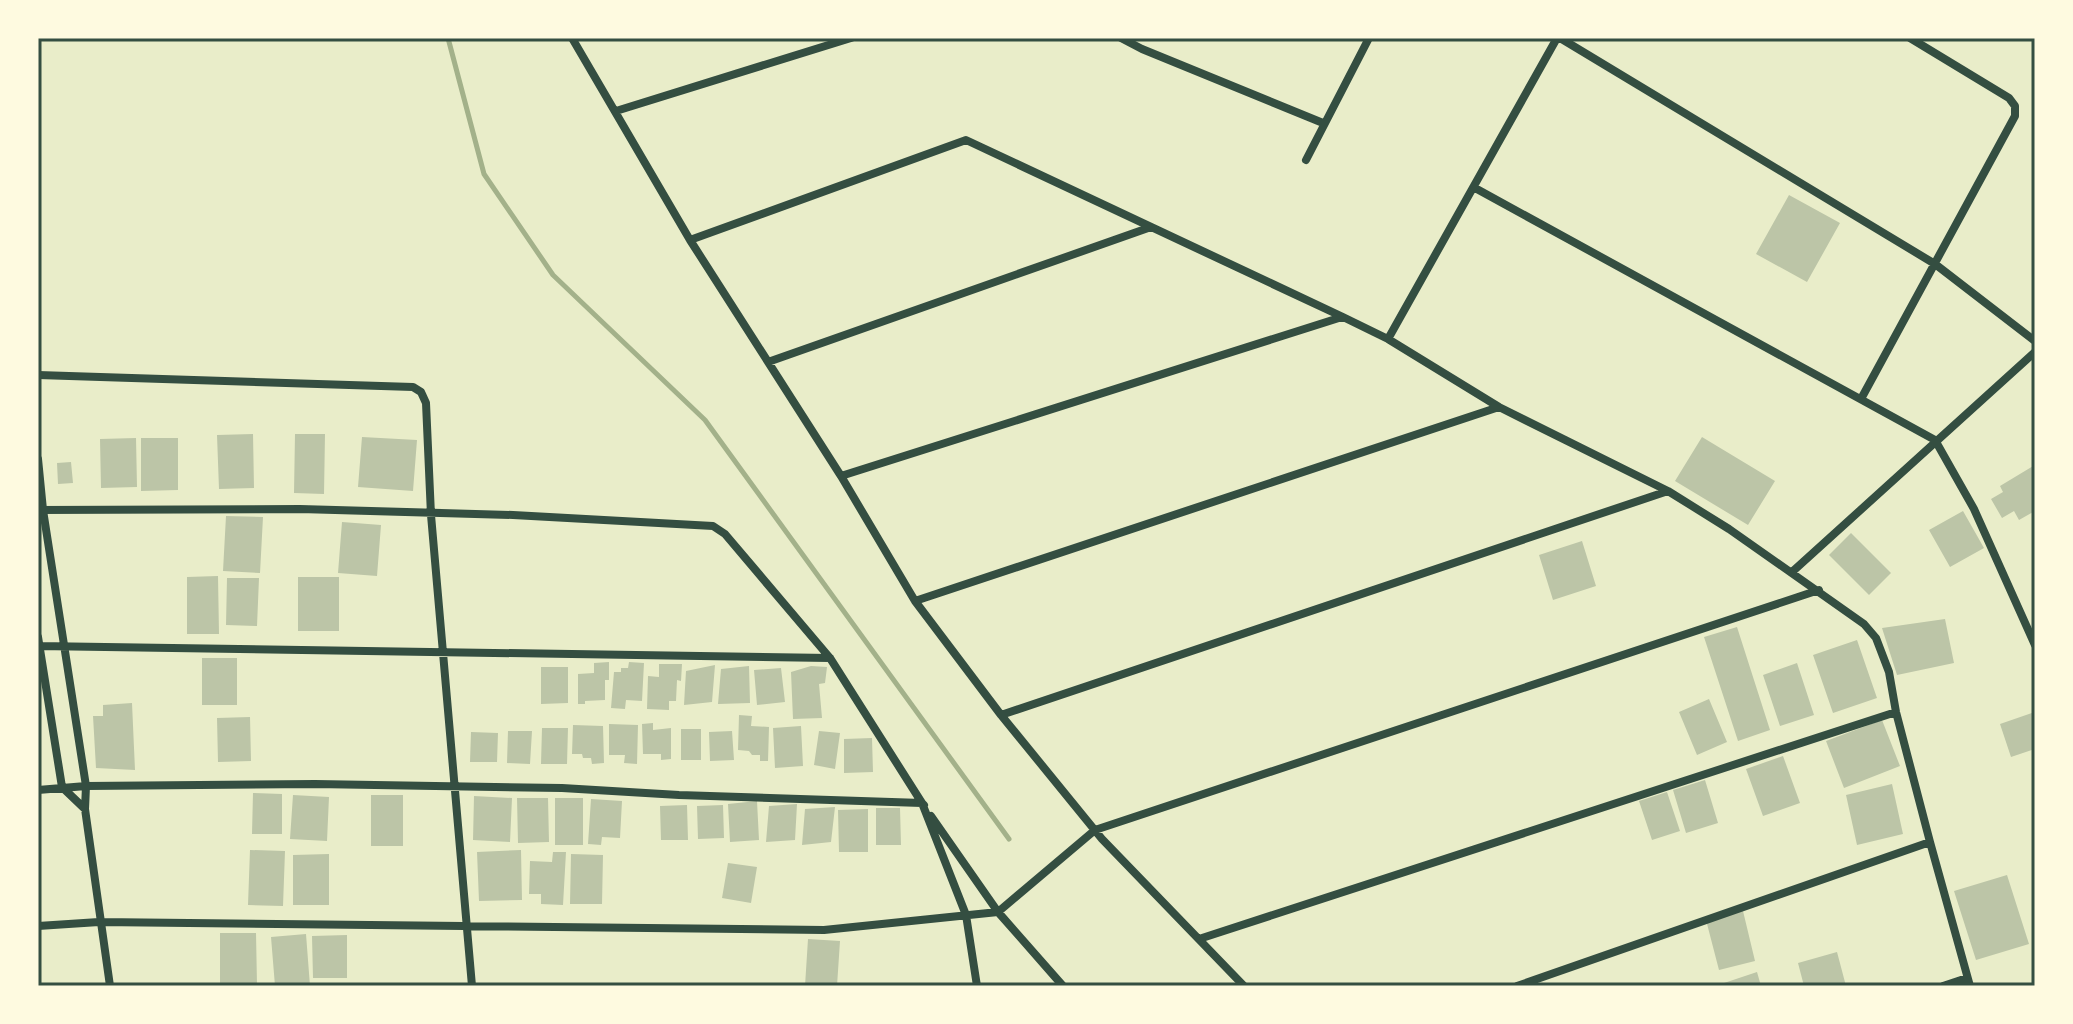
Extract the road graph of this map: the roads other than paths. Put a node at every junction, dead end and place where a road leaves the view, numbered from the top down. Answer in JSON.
{"nodes":[{"id":1,"x":572,"y":38,"type":"edge"},
{"id":2,"x":851,"y":38,"type":"edge"},
{"id":3,"x":1121,"y":38,"type":"edge"},
{"id":4,"x":1369,"y":38,"type":"edge"},
{"id":5,"x":1558,"y":38,"type":"edge"},
{"id":6,"x":1910,"y":38,"type":"edge"},
{"id":7,"x":616,"y":111,"type":"junction"},
{"id":8,"x":1323,"y":123,"type":"junction"},
{"id":9,"x":1306,"y":160,"type":"dead end"},
{"id":10,"x":1475,"y":188,"type":"junction"},
{"id":11,"x":1151,"y":227,"type":"junction"},
{"id":12,"x":690,"y":240,"type":"junction"},
{"id":13,"x":1935,"y":264,"type":"junction"},
{"id":14,"x":1343,"y":317,"type":"junction"},
{"id":15,"x":1388,"y":339,"type":"junction"},
{"id":16,"x":2035,"y":341,"type":"edge"},
{"id":17,"x":2035,"y":352,"type":"edge"},
{"id":18,"x":768,"y":362,"type":"junction"},
{"id":19,"x":38,"y":375,"type":"edge"},
{"id":20,"x":1861,"y":399,"type":"junction"},
{"id":21,"x":1499,"y":407,"type":"junction"},
{"id":22,"x":1935,"y":440,"type":"junction"},
{"id":23,"x":38,"y":459,"type":"edge"},
{"id":24,"x":841,"y":476,"type":"junction"},
{"id":25,"x":1668,"y":491,"type":"junction"},
{"id":26,"x":40,"y":510,"type":"edge"},
{"id":27,"x":431,"y":515,"type":"junction"},
{"id":28,"x":1792,"y":572,"type":"junction"},
{"id":29,"x":1819,"y":590,"type":"junction"},
{"id":30,"x":915,"y":601,"type":"junction"},
{"id":31,"x":38,"y":643,"type":"edge"},
{"id":32,"x":2035,"y":645,"type":"edge"},
{"id":33,"x":63,"y":646,"type":"junction"},
{"id":34,"x":442,"y":653,"type":"junction"},
{"id":35,"x":830,"y":658,"type":"junction"},
{"id":36,"x":1896,"y":712,"type":"junction"},
{"id":37,"x":1001,"y":715,"type":"junction"},
{"id":38,"x":86,"y":786,"type":"junction"},
{"id":39,"x":62,"y":787,"type":"junction"},
{"id":40,"x":453,"y":788,"type":"junction"},
{"id":41,"x":38,"y":790,"type":"edge"},
{"id":42,"x":922,"y":803,"type":"junction"},
{"id":43,"x":85,"y":809,"type":"junction"},
{"id":44,"x":1095,"y":830,"type":"junction"},
{"id":45,"x":1930,"y":842,"type":"junction"},
{"id":46,"x":998,"y":912,"type":"junction"},
{"id":47,"x":966,"y":915,"type":"junction"},
{"id":48,"x":99,"y":922,"type":"junction"},
{"id":49,"x":466,"y":925,"type":"junction"},
{"id":50,"x":38,"y":926,"type":"edge"},
{"id":51,"x":1199,"y":939,"type":"junction"},
{"id":52,"x":1968,"y":982,"type":"edge"},
{"id":53,"x":110,"y":986,"type":"edge"},
{"id":54,"x":472,"y":986,"type":"edge"},
{"id":55,"x":977,"y":986,"type":"edge"},
{"id":56,"x":1063,"y":986,"type":"edge"},
{"id":57,"x":1244,"y":986,"type":"edge"},
{"id":58,"x":1517,"y":986,"type":"edge"},
{"id":59,"x":1943,"y":986,"type":"edge"}],
"edges":[{"from":1,"to":7,"type":"street"},
{"from":2,"to":7,"type":"street"},
{"from":3,"to":8,"type":"street"},
{"from":4,"to":8,"type":"street"},
{"from":5,"to":10,"type":"street"},
{"from":5,"to":13,"type":"street"},
{"from":6,"to":13,"type":"street"},
{"from":7,"to":12,"type":"street"},
{"from":8,"to":9,"type":"street"},
{"from":10,"to":15,"type":"street"},
{"from":10,"to":20,"type":"street"},
{"from":11,"to":12,"type":"street"},
{"from":11,"to":14,"type":"street"},
{"from":11,"to":18,"type":"street"},
{"from":12,"to":18,"type":"street"},
{"from":13,"to":16,"type":"street"},
{"from":13,"to":20,"type":"street"},
{"from":14,"to":15,"type":"street"},
{"from":14,"to":24,"type":"street"},
{"from":15,"to":21,"type":"street"},
{"from":17,"to":22,"type":"street"},
{"from":18,"to":24,"type":"street"},
{"from":19,"to":27,"type":"street"},
{"from":20,"to":22,"type":"street"},
{"from":21,"to":25,"type":"street"},
{"from":21,"to":30,"type":"street"},
{"from":22,"to":28,"type":"street"},
{"from":22,"to":32,"type":"street"},
{"from":23,"to":26,"type":"street"},
{"from":24,"to":30,"type":"street"},
{"from":25,"to":28,"type":"street"},
{"from":25,"to":37,"type":"street"},
{"from":26,"to":27,"type":"street"},
{"from":26,"to":33,"type":"street"},
{"from":27,"to":34,"type":"street"},
{"from":27,"to":35,"type":"street"},
{"from":28,"to":29,"type":"street"},
{"from":29,"to":36,"type":"street"},
{"from":29,"to":44,"type":"street"},
{"from":30,"to":37,"type":"street"},
{"from":31,"to":33,"type":"street"},
{"from":31,"to":39,"type":"street"},
{"from":33,"to":34,"type":"street"},
{"from":33,"to":38,"type":"street"},
{"from":34,"to":35,"type":"street"},
{"from":34,"to":40,"type":"street"},
{"from":35,"to":42,"type":"street"},
{"from":36,"to":45,"type":"street"},
{"from":36,"to":51,"type":"street"},
{"from":37,"to":44,"type":"street"},
{"from":38,"to":39,"type":"street"},
{"from":38,"to":40,"type":"street"},
{"from":38,"to":43,"type":"street"},
{"from":39,"to":41,"type":"street"},
{"from":39,"to":43,"type":"street"},
{"from":40,"to":42,"type":"street"},
{"from":40,"to":49,"type":"street"},
{"from":42,"to":46,"type":"street"},
{"from":42,"to":47,"type":"street"},
{"from":43,"to":48,"type":"street"},
{"from":44,"to":46,"type":"street"},
{"from":44,"to":51,"type":"street"},
{"from":45,"to":52,"type":"street"},
{"from":45,"to":58,"type":"street"},
{"from":46,"to":47,"type":"street"},
{"from":46,"to":56,"type":"street"},
{"from":47,"to":49,"type":"street"},
{"from":47,"to":55,"type":"street"},
{"from":48,"to":49,"type":"street"},
{"from":48,"to":50,"type":"street"},
{"from":48,"to":53,"type":"street"},
{"from":49,"to":54,"type":"street"},
{"from":51,"to":57,"type":"street"},
{"from":52,"to":59,"type":"street"}]}
